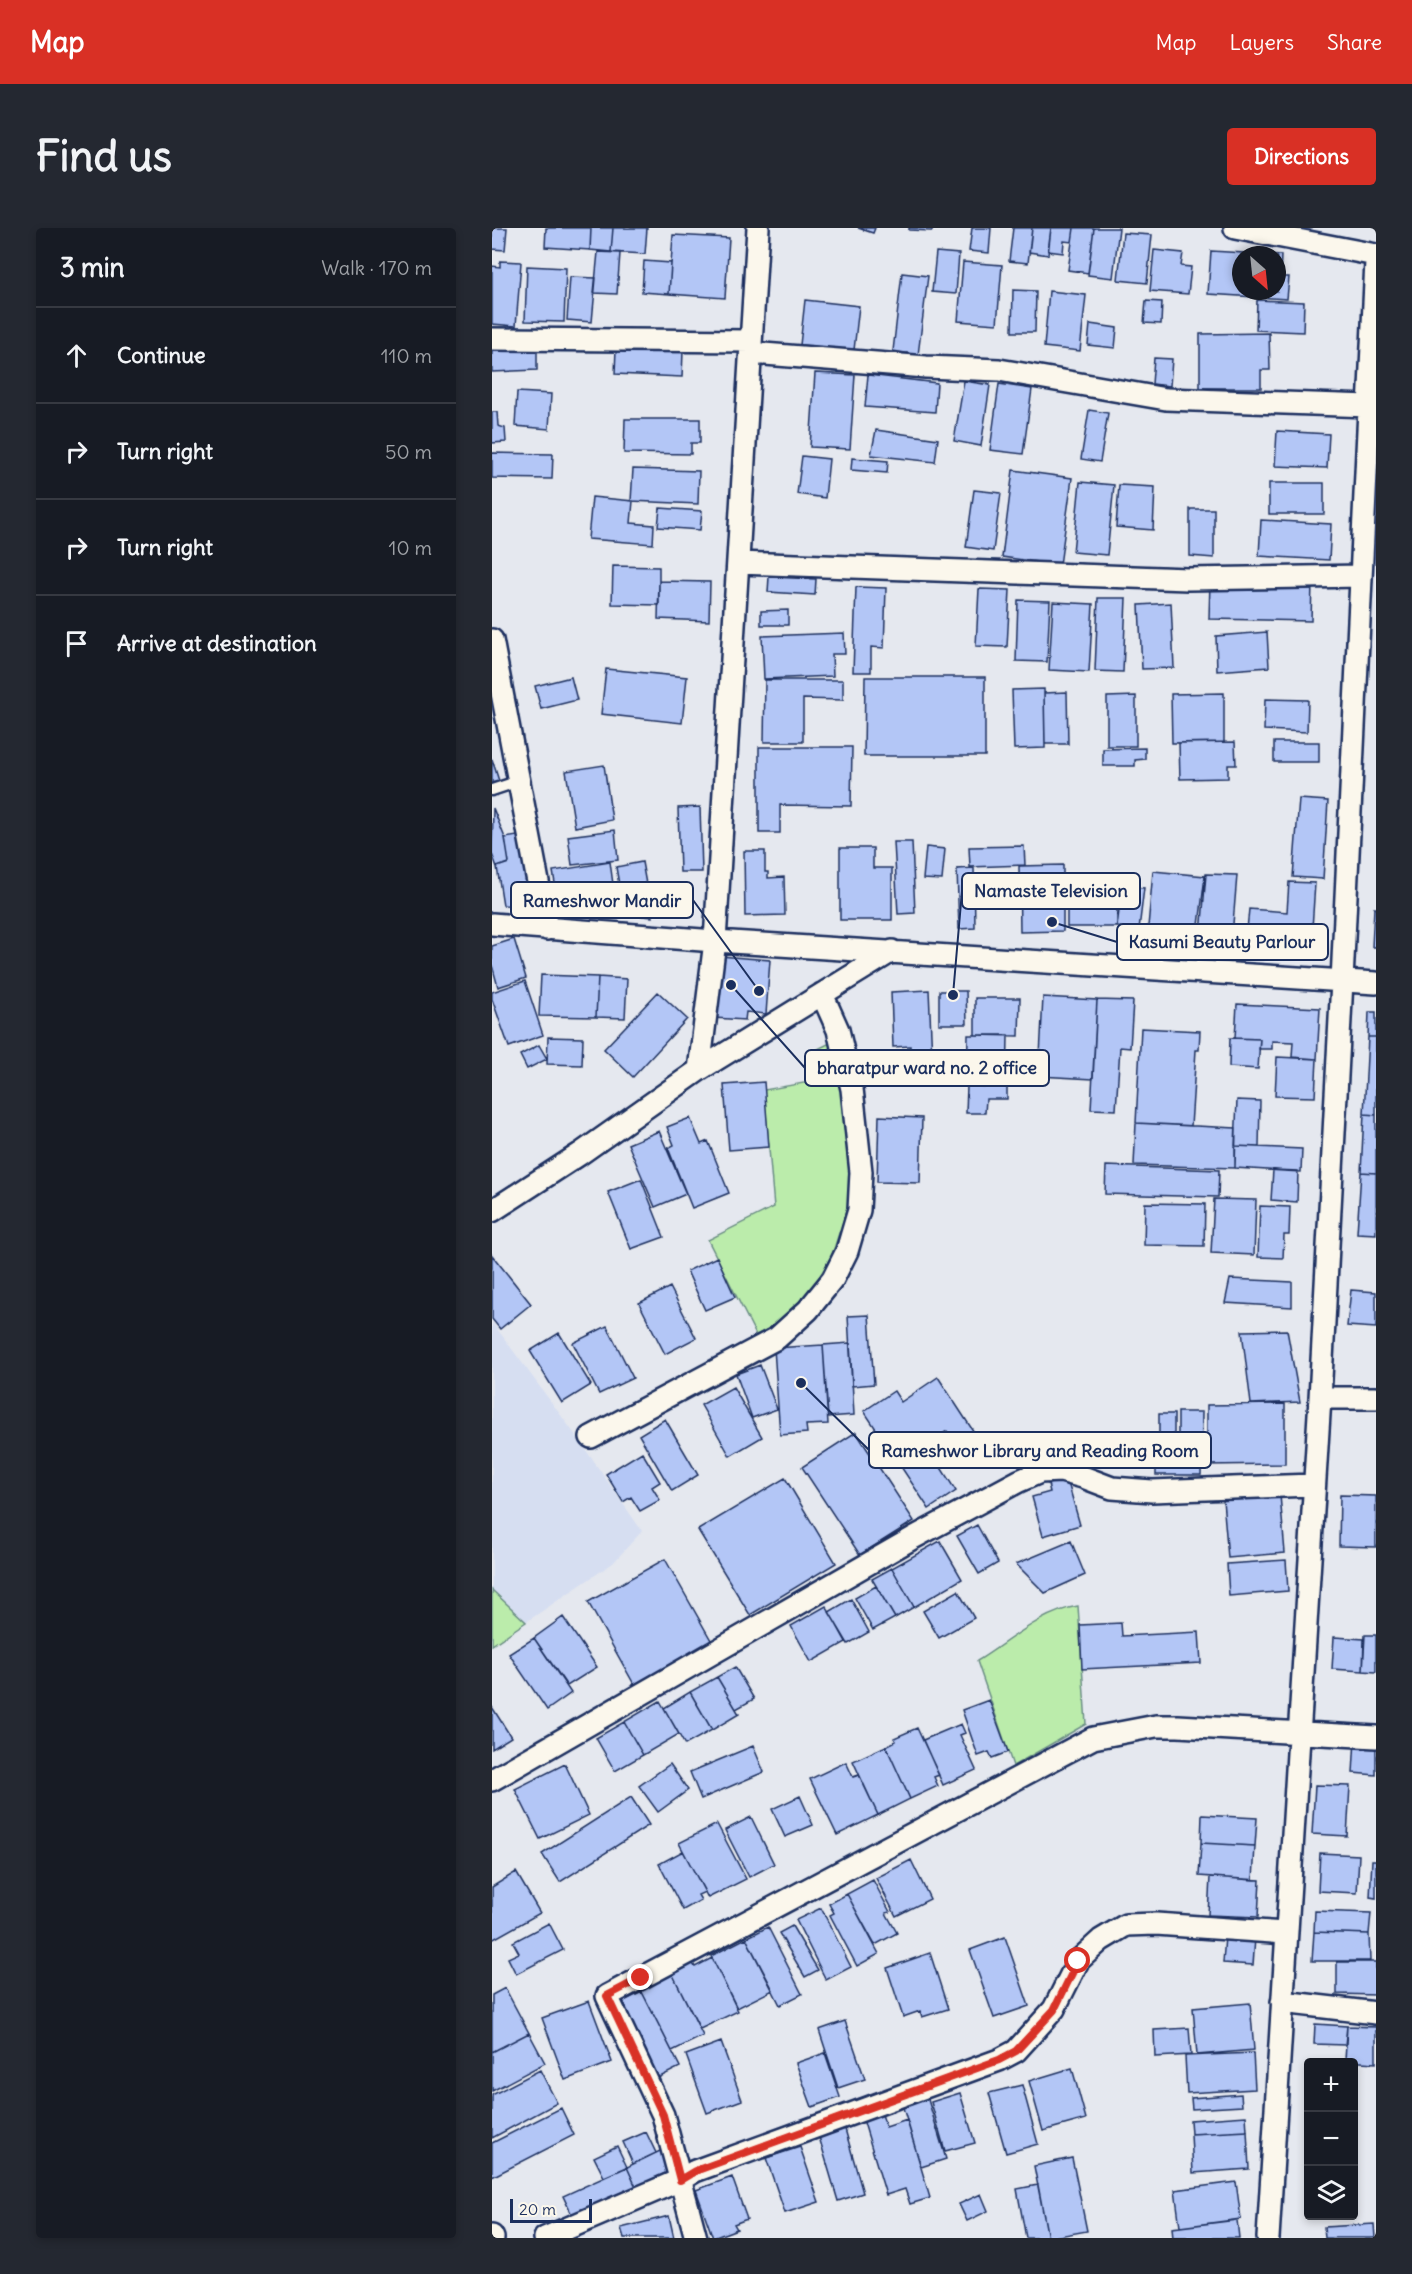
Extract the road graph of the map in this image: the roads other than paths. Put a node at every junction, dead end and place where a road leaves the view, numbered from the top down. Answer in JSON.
{"nodes":[{"id":1,"x":758,"y":228,"type":"edge"},
{"id":2,"x":1235,"y":228,"type":"edge"},
{"id":3,"x":1376,"y":255,"type":"edge"},
{"id":4,"x":1376,"y":261,"type":"edge"},
{"id":5,"x":492,"y":339,"type":"edge"},
{"id":6,"x":751,"y":347,"type":"junction"},
{"id":7,"x":1369,"y":406,"type":"junction"},
{"id":8,"x":739,"y":563,"type":"junction"},
{"id":9,"x":1361,"y":576,"type":"junction"},
{"id":10,"x":492,"y":640,"type":"edge"},
{"id":11,"x":519,"y":781,"type":"junction"},
{"id":12,"x":492,"y":790,"type":"edge"},
{"id":13,"x":492,"y":924,"type":"edge"},
{"id":14,"x":547,"y":929,"type":"junction"},
{"id":15,"x":715,"y":941,"type":"junction"},
{"id":16,"x":892,"y":951,"type":"junction"},
{"id":17,"x":1342,"y":981,"type":"junction"},
{"id":18,"x":1376,"y":983,"type":"edge"},
{"id":19,"x":822,"y":994,"type":"junction"},
{"id":20,"x":699,"y":1070,"type":"junction"},
{"id":21,"x":492,"y":1211,"type":"edge"},
{"id":22,"x":1320,"y":1398,"type":"junction"},
{"id":23,"x":1376,"y":1398,"type":"edge"},
{"id":24,"x":591,"y":1437,"type":"dead end"},
{"id":25,"x":1313,"y":1485,"type":"junction"},
{"id":26,"x":1298,"y":1732,"type":"junction"},
{"id":27,"x":1376,"y":1737,"type":"edge"},
{"id":28,"x":492,"y":1780,"type":"edge"},
{"id":29,"x":1286,"y":1934,"type":"junction"},
{"id":30,"x":1282,"y":2002,"type":"junction"},
{"id":31,"x":1376,"y":2013,"type":"edge"},
{"id":32,"x":680,"y":2180,"type":"junction"},
{"id":33,"x":545,"y":2238,"type":"edge"},
{"id":34,"x":696,"y":2238,"type":"edge"},
{"id":35,"x":1268,"y":2238,"type":"edge"}],
"edges":[{"from":1,"to":6,"type":"street"},
{"from":2,"to":3,"type":"street"},
{"from":4,"to":7,"type":"street"},
{"from":5,"to":6,"type":"street"},
{"from":6,"to":7,"type":"street"},
{"from":6,"to":8,"type":"street"},
{"from":7,"to":9,"type":"street"},
{"from":8,"to":9,"type":"street"},
{"from":8,"to":15,"type":"street"},
{"from":9,"to":17,"type":"street"},
{"from":10,"to":11,"type":"street"},
{"from":11,"to":12,"type":"lane"},
{"from":11,"to":14,"type":"street"},
{"from":13,"to":14,"type":"street"},
{"from":14,"to":15,"type":"street"},
{"from":15,"to":16,"type":"street"},
{"from":15,"to":20,"type":"street"},
{"from":16,"to":17,"type":"street"},
{"from":16,"to":19,"type":"street"},
{"from":17,"to":18,"type":"street"},
{"from":17,"to":22,"type":"street"},
{"from":19,"to":20,"type":"street"},
{"from":19,"to":24,"type":"street"},
{"from":20,"to":21,"type":"street"},
{"from":22,"to":23,"type":"street"},
{"from":22,"to":25,"type":"street"},
{"from":25,"to":26,"type":"street"},
{"from":25,"to":28,"type":"street"},
{"from":26,"to":27,"type":"street"},
{"from":26,"to":29,"type":"street"},
{"from":26,"to":32,"type":"street"},
{"from":29,"to":30,"type":"street"},
{"from":29,"to":32,"type":"street"},
{"from":30,"to":31,"type":"street"},
{"from":30,"to":35,"type":"street"},
{"from":32,"to":33,"type":"street"},
{"from":32,"to":34,"type":"street"}]}
